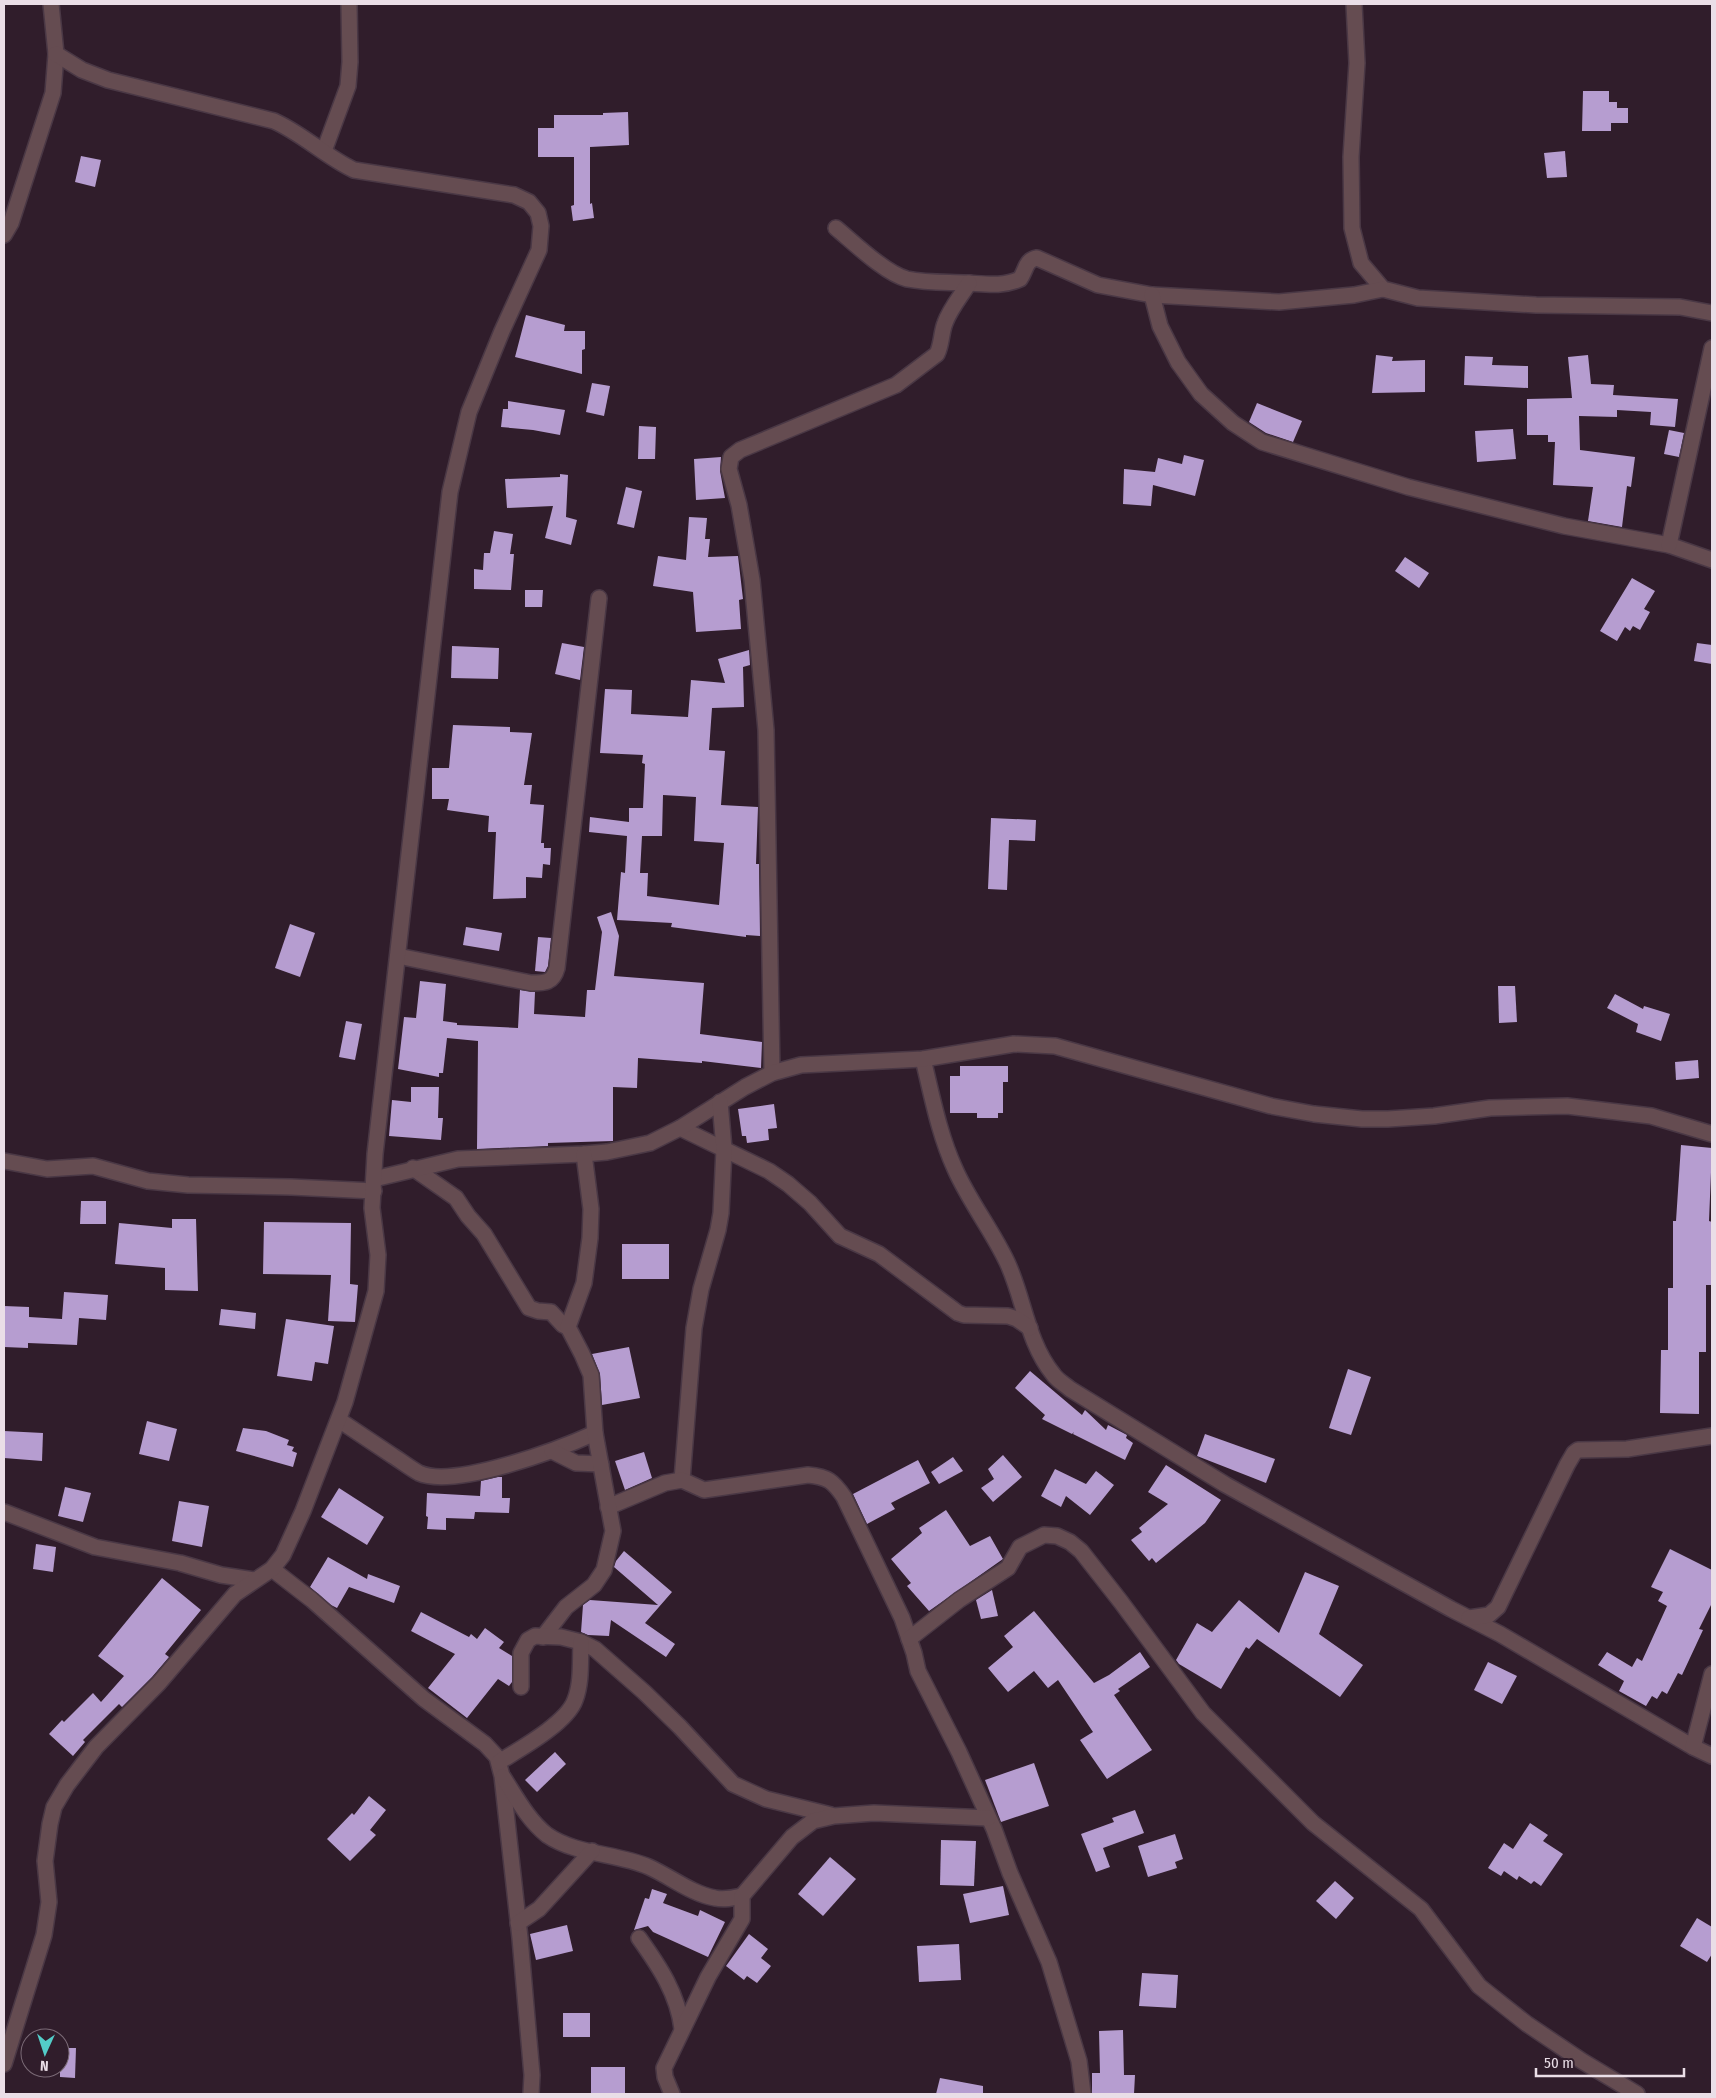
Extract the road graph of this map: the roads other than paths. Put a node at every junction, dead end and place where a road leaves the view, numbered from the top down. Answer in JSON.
{"nodes":[{"id":1,"x":51,"y":4,"type":"edge"},
{"id":2,"x":350,"y":4,"type":"edge"},
{"id":3,"x":1354,"y":4,"type":"edge"},
{"id":4,"x":56,"y":54,"type":"junction"},
{"id":5,"x":324,"y":151,"type":"junction"},
{"id":6,"x":836,"y":228,"type":"dead end"},
{"id":7,"x":4,"y":234,"type":"edge"},
{"id":8,"x":969,"y":283,"type":"junction"},
{"id":9,"x":1383,"y":289,"type":"junction"},
{"id":10,"x":1152,"y":296,"type":"junction"},
{"id":11,"x":1712,"y":313,"type":"edge"},
{"id":12,"x":1712,"y":348,"type":"edge"},
{"id":13,"x":1668,"y":545,"type":"junction"},
{"id":14,"x":1712,"y":560,"type":"edge"},
{"id":15,"x":598,"y":598,"type":"dead end"},
{"id":16,"x":398,"y":956,"type":"junction"},
{"id":17,"x":923,"y":1059,"type":"junction"},
{"id":18,"x":772,"y":1074,"type":"junction"},
{"id":19,"x":720,"y":1102,"type":"junction"},
{"id":20,"x":680,"y":1128,"type":"junction"},
{"id":21,"x":1712,"y":1134,"type":"edge"},
{"id":22,"x":724,"y":1149,"type":"junction"},
{"id":23,"x":584,"y":1154,"type":"junction"},
{"id":24,"x":4,"y":1161,"type":"edge"},
{"id":25,"x":413,"y":1168,"type":"junction"},
{"id":26,"x":374,"y":1185,"type":"junction"},
{"id":27,"x":568,"y":1327,"type":"junction"},
{"id":28,"x":1030,"y":1328,"type":"junction"},
{"id":29,"x":339,"y":1420,"type":"junction"},
{"id":30,"x":595,"y":1434,"type":"junction"},
{"id":31,"x":1712,"y":1436,"type":"edge"},
{"id":32,"x":552,"y":1451,"type":"junction"},
{"id":33,"x":601,"y":1464,"type":"junction"},
{"id":34,"x":682,"y":1480,"type":"junction"},
{"id":35,"x":608,"y":1507,"type":"junction"},
{"id":36,"x":4,"y":1512,"type":"edge"},
{"id":37,"x":272,"y":1569,"type":"junction"},
{"id":38,"x":254,"y":1580,"type":"junction"},
{"id":39,"x":1469,"y":1618,"type":"junction"},
{"id":40,"x":543,"y":1637,"type":"junction"},
{"id":41,"x":909,"y":1639,"type":"junction"},
{"id":42,"x":581,"y":1642,"type":"junction"},
{"id":43,"x":1712,"y":1674,"type":"edge"},
{"id":44,"x":521,"y":1687,"type":"dead end"},
{"id":45,"x":1692,"y":1747,"type":"junction"},
{"id":46,"x":1712,"y":1756,"type":"edge"},
{"id":47,"x":500,"y":1769,"type":"junction"},
{"id":48,"x":834,"y":1816,"type":"junction"},
{"id":49,"x":988,"y":1818,"type":"junction"},
{"id":50,"x":592,"y":1851,"type":"junction"},
{"id":51,"x":742,"y":1896,"type":"junction"},
{"id":52,"x":518,"y":1923,"type":"junction"},
{"id":53,"x":639,"y":1938,"type":"dead end"},
{"id":54,"x":682,"y":2029,"type":"junction"},
{"id":55,"x":4,"y":2064,"type":"edge"},
{"id":56,"x":530,"y":2094,"type":"edge"},
{"id":57,"x":672,"y":2094,"type":"edge"},
{"id":58,"x":1083,"y":2094,"type":"edge"},
{"id":59,"x":1637,"y":2094,"type":"edge"}],
"edges":[{"from":1,"to":4,"type":"street"},
{"from":2,"to":5,"type":"street"},
{"from":3,"to":9,"type":"street"},
{"from":4,"to":5,"type":"street"},
{"from":4,"to":7,"type":"street"},
{"from":5,"to":16,"type":"street"},
{"from":6,"to":8,"type":"street"},
{"from":8,"to":10,"type":"street"},
{"from":8,"to":18,"type":"street"},
{"from":9,"to":10,"type":"street"},
{"from":9,"to":11,"type":"street"},
{"from":10,"to":13,"type":"street"},
{"from":12,"to":13,"type":"street"},
{"from":13,"to":14,"type":"street"},
{"from":15,"to":16,"type":"street"},
{"from":16,"to":26,"type":"street"},
{"from":17,"to":18,"type":"street"},
{"from":17,"to":21,"type":"street"},
{"from":17,"to":28,"type":"street"},
{"from":18,"to":19,"type":"street"},
{"from":19,"to":20,"type":"street"},
{"from":19,"to":22,"type":"street"},
{"from":20,"to":22,"type":"street"},
{"from":20,"to":23,"type":"street"},
{"from":22,"to":28,"type":"street"},
{"from":22,"to":34,"type":"street"},
{"from":23,"to":25,"type":"street"},
{"from":23,"to":27,"type":"street"},
{"from":24,"to":26,"type":"street"},
{"from":25,"to":26,"type":"street"},
{"from":25,"to":27,"type":"street"},
{"from":26,"to":29,"type":"street"},
{"from":27,"to":30,"type":"street"},
{"from":28,"to":39,"type":"street"},
{"from":29,"to":32,"type":"street"},
{"from":29,"to":37,"type":"street"},
{"from":30,"to":32,"type":"street"},
{"from":30,"to":33,"type":"street"},
{"from":31,"to":39,"type":"street"},
{"from":32,"to":33,"type":"street"},
{"from":33,"to":35,"type":"street"},
{"from":34,"to":35,"type":"street"},
{"from":34,"to":41,"type":"street"},
{"from":35,"to":40,"type":"street"},
{"from":36,"to":38,"type":"street"},
{"from":37,"to":38,"type":"street"},
{"from":37,"to":47,"type":"street"},
{"from":38,"to":55,"type":"street"},
{"from":39,"to":45,"type":"street"},
{"from":40,"to":42,"type":"street"},
{"from":40,"to":44,"type":"street"},
{"from":41,"to":49,"type":"street"},
{"from":41,"to":59,"type":"street"},
{"from":42,"to":47,"type":"street"},
{"from":42,"to":48,"type":"street"},
{"from":43,"to":45,"type":"street"},
{"from":45,"to":46,"type":"street"},
{"from":47,"to":50,"type":"street"},
{"from":47,"to":52,"type":"street"},
{"from":48,"to":49,"type":"street"},
{"from":48,"to":51,"type":"street"},
{"from":49,"to":58,"type":"street"},
{"from":50,"to":51,"type":"street"},
{"from":50,"to":52,"type":"street"},
{"from":51,"to":54,"type":"street"},
{"from":52,"to":56,"type":"street"},
{"from":53,"to":54,"type":"street"},
{"from":54,"to":57,"type":"street"}]}
